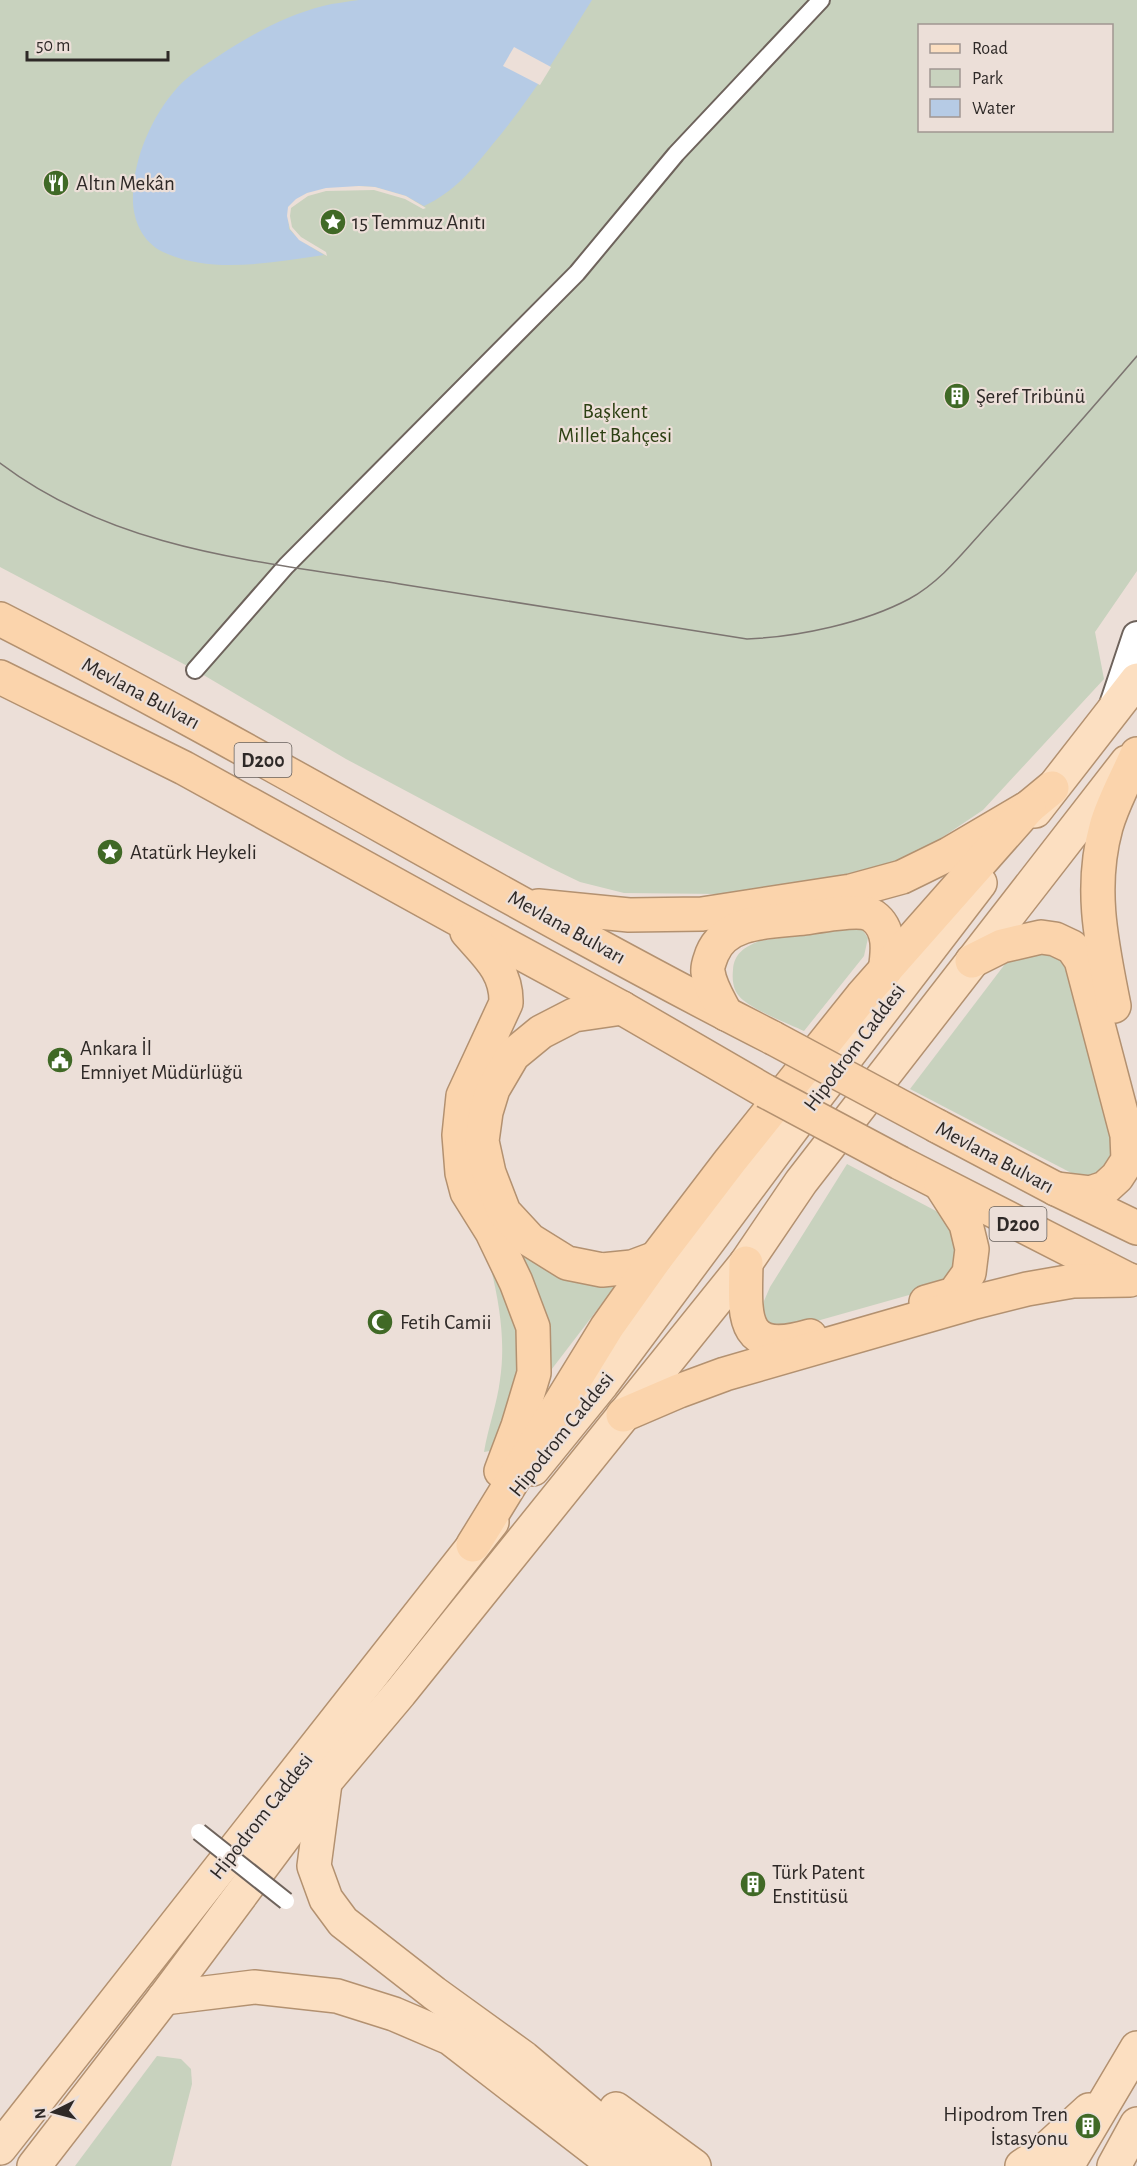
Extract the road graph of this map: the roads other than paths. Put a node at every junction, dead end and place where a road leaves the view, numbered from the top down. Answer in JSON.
{"nodes":[{"id":1,"x":821,"y":0,"type":"edge"},
{"id":2,"x":0,"y":619,"type":"edge"},
{"id":3,"x":1137,"y":636,"type":"edge"},
{"id":4,"x":195,"y":670,"type":"dead end"},
{"id":5,"x":0,"y":677,"type":"edge"},
{"id":6,"x":1137,"y":680,"type":"edge"},
{"id":7,"x":1112,"y":712,"type":"junction"},
{"id":8,"x":1137,"y":748,"type":"edge"},
{"id":9,"x":1137,"y":754,"type":"edge"},
{"id":10,"x":1041,"y":798,"type":"junction"},
{"id":11,"x":524,"y":904,"type":"junction"},
{"id":12,"x":454,"y":917,"type":"junction"},
{"id":13,"x":972,"y":961,"type":"junction"},
{"id":14,"x":885,"y":971,"type":"junction"},
{"id":15,"x":622,"y":1008,"type":"junction"},
{"id":16,"x":726,"y":1014,"type":"junction"},
{"id":17,"x":1137,"y":1110,"type":"edge"},
{"id":18,"x":941,"y":1185,"type":"junction"},
{"id":19,"x":1056,"y":1189,"type":"junction"},
{"id":20,"x":1137,"y":1228,"type":"edge"},
{"id":21,"x":656,"y":1258,"type":"junction"},
{"id":22,"x":746,"y":1263,"type":"junction"},
{"id":23,"x":1134,"y":1282,"type":"edge"},
{"id":24,"x":623,"y":1415,"type":"junction"},
{"id":25,"x":473,"y":1545,"type":"junction"},
{"id":26,"x":325,"y":1782,"type":"junction"},
{"id":27,"x":199,"y":1832,"type":"dead end"},
{"id":28,"x":286,"y":1901,"type":"dead end"},
{"id":29,"x":164,"y":1998,"type":"junction"},
{"id":30,"x":1137,"y":2048,"type":"edge"},
{"id":31,"x":524,"y":2058,"type":"junction"},
{"id":32,"x":1116,"y":2084,"type":"junction"},
{"id":33,"x":1137,"y":2124,"type":"edge"},
{"id":34,"x":0,"y":2148,"type":"edge"},
{"id":35,"x":34,"y":2166,"type":"edge"},
{"id":36,"x":612,"y":2166,"type":"edge"},
{"id":37,"x":652,"y":2166,"type":"edge"},
{"id":38,"x":694,"y":2166,"type":"edge"},
{"id":39,"x":1022,"y":2166,"type":"edge"},
{"id":40,"x":1067,"y":2166,"type":"edge"},
{"id":41,"x":1114,"y":2166,"type":"edge"}],
"edges":[{"from":1,"to":4,"type":"street"},
{"from":2,"to":11,"type":"highway","name":"Mevlana Bulvarı","number":"D200"},
{"from":3,"to":7,"type":"street","name":"Hipodrom Caddesi"},
{"from":5,"to":12,"type":"highway","number":"D200"},
{"from":6,"to":7,"type":"main road","name":"Hipodrom Caddesi"},
{"from":7,"to":10,"type":"main road","name":"Hipodrom Caddesi"},
{"from":8,"to":13,"type":"main road","name":"Hipodrom Caddesi"},
{"from":9,"to":17,"type":"highway"},
{"from":10,"to":11,"type":"highway"},
{"from":10,"to":14,"type":"highway"},
{"from":10,"to":25,"type":"main road","name":"Hipodrom Caddesi"},
{"from":11,"to":16,"type":"highway","name":"Mevlana Bulvarı","number":"D200"},
{"from":12,"to":15,"type":"highway","number":"D200"},
{"from":12,"to":25,"type":"highway"},
{"from":13,"to":19,"type":"highway"},
{"from":13,"to":22,"type":"main road","name":"Hipodrom Caddesi"},
{"from":14,"to":16,"type":"highway"},
{"from":14,"to":21,"type":"highway"},
{"from":15,"to":18,"type":"highway","number":"D200","bridge":true},
{"from":15,"to":21,"type":"highway"},
{"from":16,"to":19,"type":"highway","name":"Mevlana Bulvarı","number":"D200","bridge":true},
{"from":18,"to":22,"type":"highway"},
{"from":18,"to":23,"type":"highway","number":"D200"},
{"from":19,"to":20,"type":"highway","name":"Mevlana Bulvarı","number":"D200"},
{"from":21,"to":25,"type":"highway"},
{"from":22,"to":24,"type":"main road","name":"Hipodrom Caddesi"},
{"from":23,"to":24,"type":"highway"},
{"from":24,"to":26,"type":"main road","name":"Hipodrom Caddesi"},
{"from":25,"to":34,"type":"main road","name":"Hipodrom Caddesi"},
{"from":26,"to":29,"type":"main road","name":"Hipodrom Caddesi"},
{"from":26,"to":31,"type":"main road"},
{"from":27,"to":28,"type":"street","bridge":true},
{"from":29,"to":35,"type":"main road","name":"Hipodrom Caddesi"},
{"from":29,"to":36,"type":"main road"},
{"from":30,"to":32,"type":"main road"},
{"from":31,"to":37,"type":"main road"},
{"from":31,"to":38,"type":"main road"},
{"from":32,"to":39,"type":"main road"},
{"from":32,"to":40,"type":"main road"},
{"from":33,"to":41,"type":"main road"}]}
